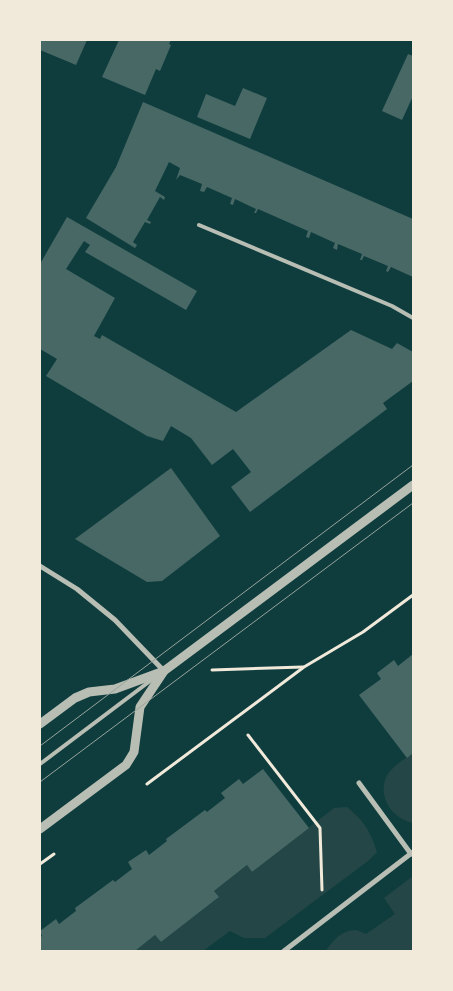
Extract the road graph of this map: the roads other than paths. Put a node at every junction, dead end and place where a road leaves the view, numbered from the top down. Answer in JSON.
{"nodes":[{"id":1,"x":199,"y":224,"type":"dead end"},
{"id":2,"x":413,"y":318,"type":"edge"},
{"id":3,"x":413,"y":485,"type":"edge"},
{"id":4,"x":40,"y":566,"type":"edge"},
{"id":5,"x":164,"y":671,"type":"junction"},
{"id":6,"x":40,"y":724,"type":"edge"},
{"id":7,"x":40,"y":764,"type":"edge"},
{"id":8,"x":359,"y":783,"type":"dead end"},
{"id":9,"x":40,"y":829,"type":"edge"},
{"id":10,"x":412,"y":853,"type":"edge"},
{"id":11,"x":284,"y":951,"type":"edge"}],
"edges":[{"from":1,"to":2,"type":"lane"},
{"from":3,"to":5,"type":"street"},
{"from":4,"to":5,"type":"street"},
{"from":5,"to":6,"type":"street"},
{"from":5,"to":7,"type":"lane"},
{"from":5,"to":9,"type":"street"},
{"from":8,"to":10,"type":"street"},
{"from":10,"to":11,"type":"street"}]}
